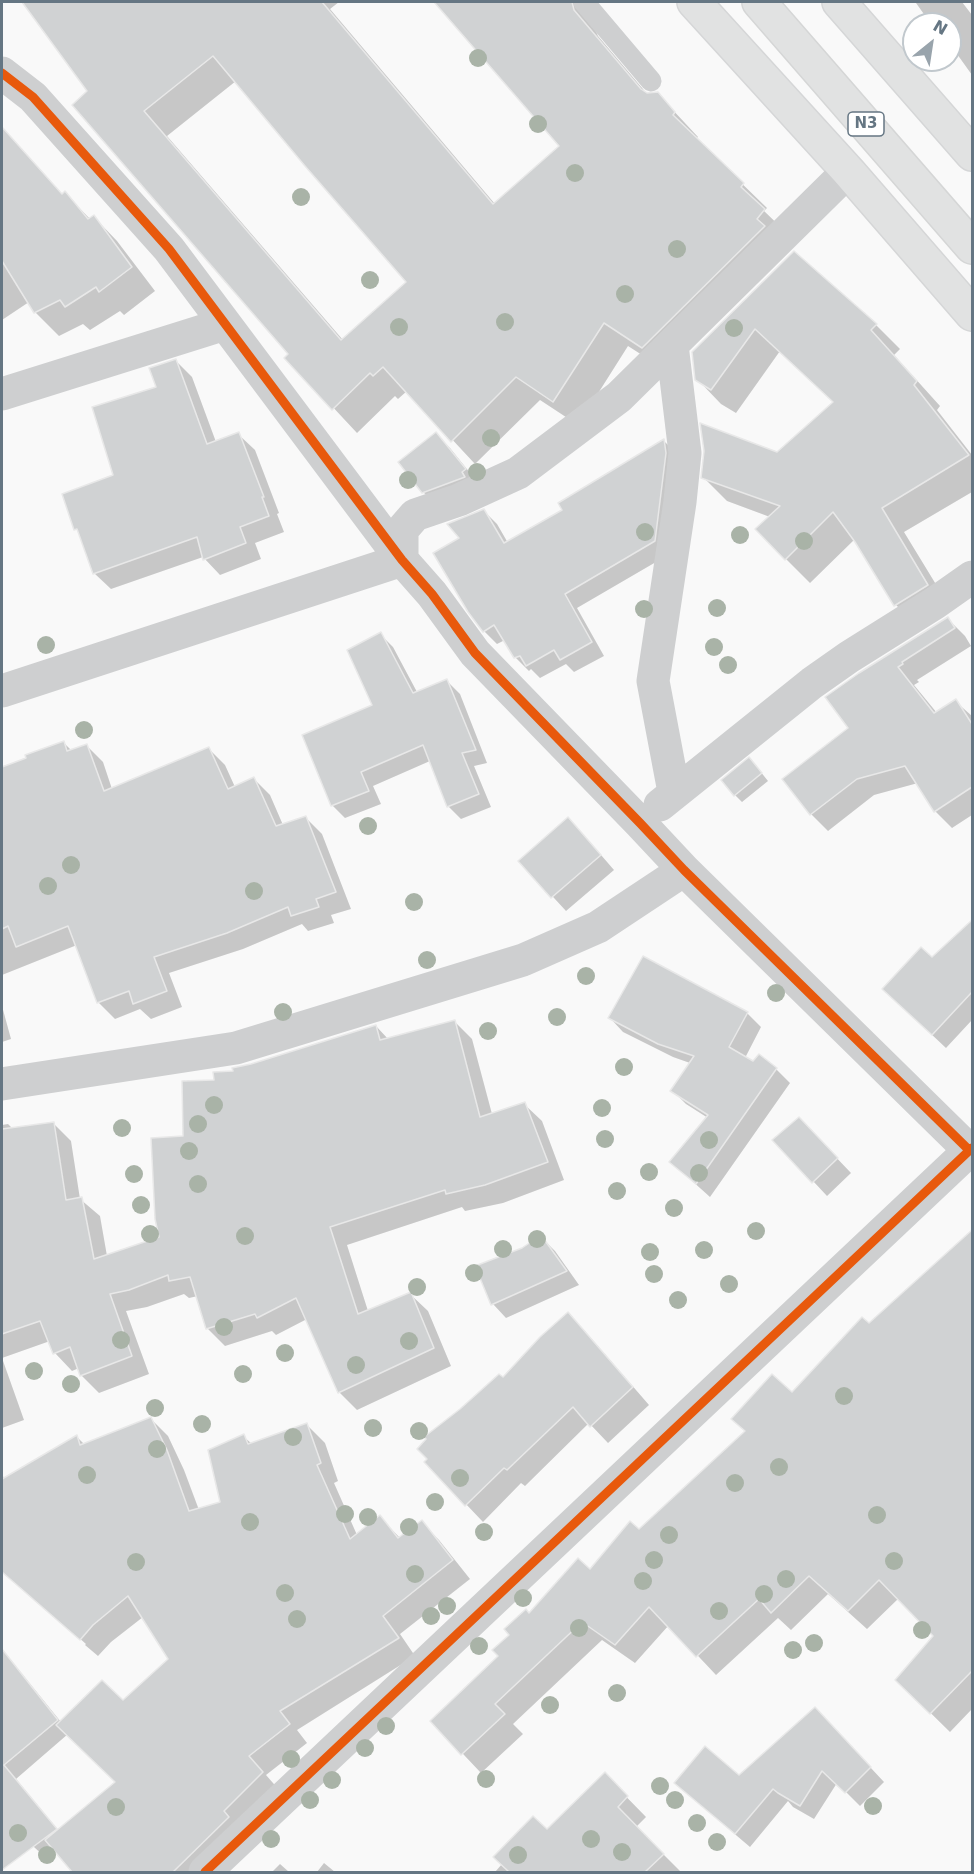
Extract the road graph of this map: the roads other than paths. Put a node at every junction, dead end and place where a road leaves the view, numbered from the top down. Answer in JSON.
{"nodes":[{"id":1,"x":584,"y":2,"type":"edge"},
{"id":2,"x":694,"y":2,"type":"edge"},
{"id":3,"x":759,"y":2,"type":"edge"},
{"id":4,"x":842,"y":2,"type":"edge"},
{"id":5,"x":2,"y":73,"type":"edge"},
{"id":6,"x":651,"y":81,"type":"dead end"},
{"id":7,"x":972,"y":154,"type":"edge"},
{"id":8,"x":848,"y":171,"type":"junction"},
{"id":9,"x":972,"y":247,"type":"edge"},
{"id":10,"x":972,"y":314,"type":"edge"},
{"id":11,"x":225,"y":324,"type":"junction"},
{"id":12,"x":672,"y":345,"type":"junction"},
{"id":13,"x":2,"y":394,"type":"edge"},
{"id":14,"x":402,"y":560,"type":"junction"},
{"id":15,"x":972,"y":577,"type":"edge"},
{"id":16,"x":2,"y":691,"type":"edge"},
{"id":17,"x":674,"y":792,"type":"junction"},
{"id":18,"x":640,"y":823,"type":"junction"},
{"id":19,"x":684,"y":870,"type":"junction"},
{"id":20,"x":2,"y":1084,"type":"edge"},
{"id":21,"x":971,"y":1150,"type":"edge"},
{"id":22,"x":205,"y":1872,"type":"edge"}],
"edges":[{"from":1,"to":6,"type":"lane"},
{"from":2,"to":8,"type":"main road"},
{"from":3,"to":9,"type":"main road","number":"N3"},
{"from":4,"to":7,"type":"main road"},
{"from":5,"to":11,"type":"street"},
{"from":8,"to":10,"type":"main road"},
{"from":8,"to":12,"type":"street"},
{"from":11,"to":13,"type":"street"},
{"from":11,"to":14,"type":"street"},
{"from":12,"to":14,"type":"street"},
{"from":12,"to":17,"type":"street"},
{"from":14,"to":16,"type":"street"},
{"from":14,"to":18,"type":"street"},
{"from":15,"to":17,"type":"street"},
{"from":17,"to":18,"type":"street"},
{"from":18,"to":19,"type":"street"},
{"from":19,"to":20,"type":"street"},
{"from":19,"to":21,"type":"street"},
{"from":21,"to":22,"type":"street"}]}
